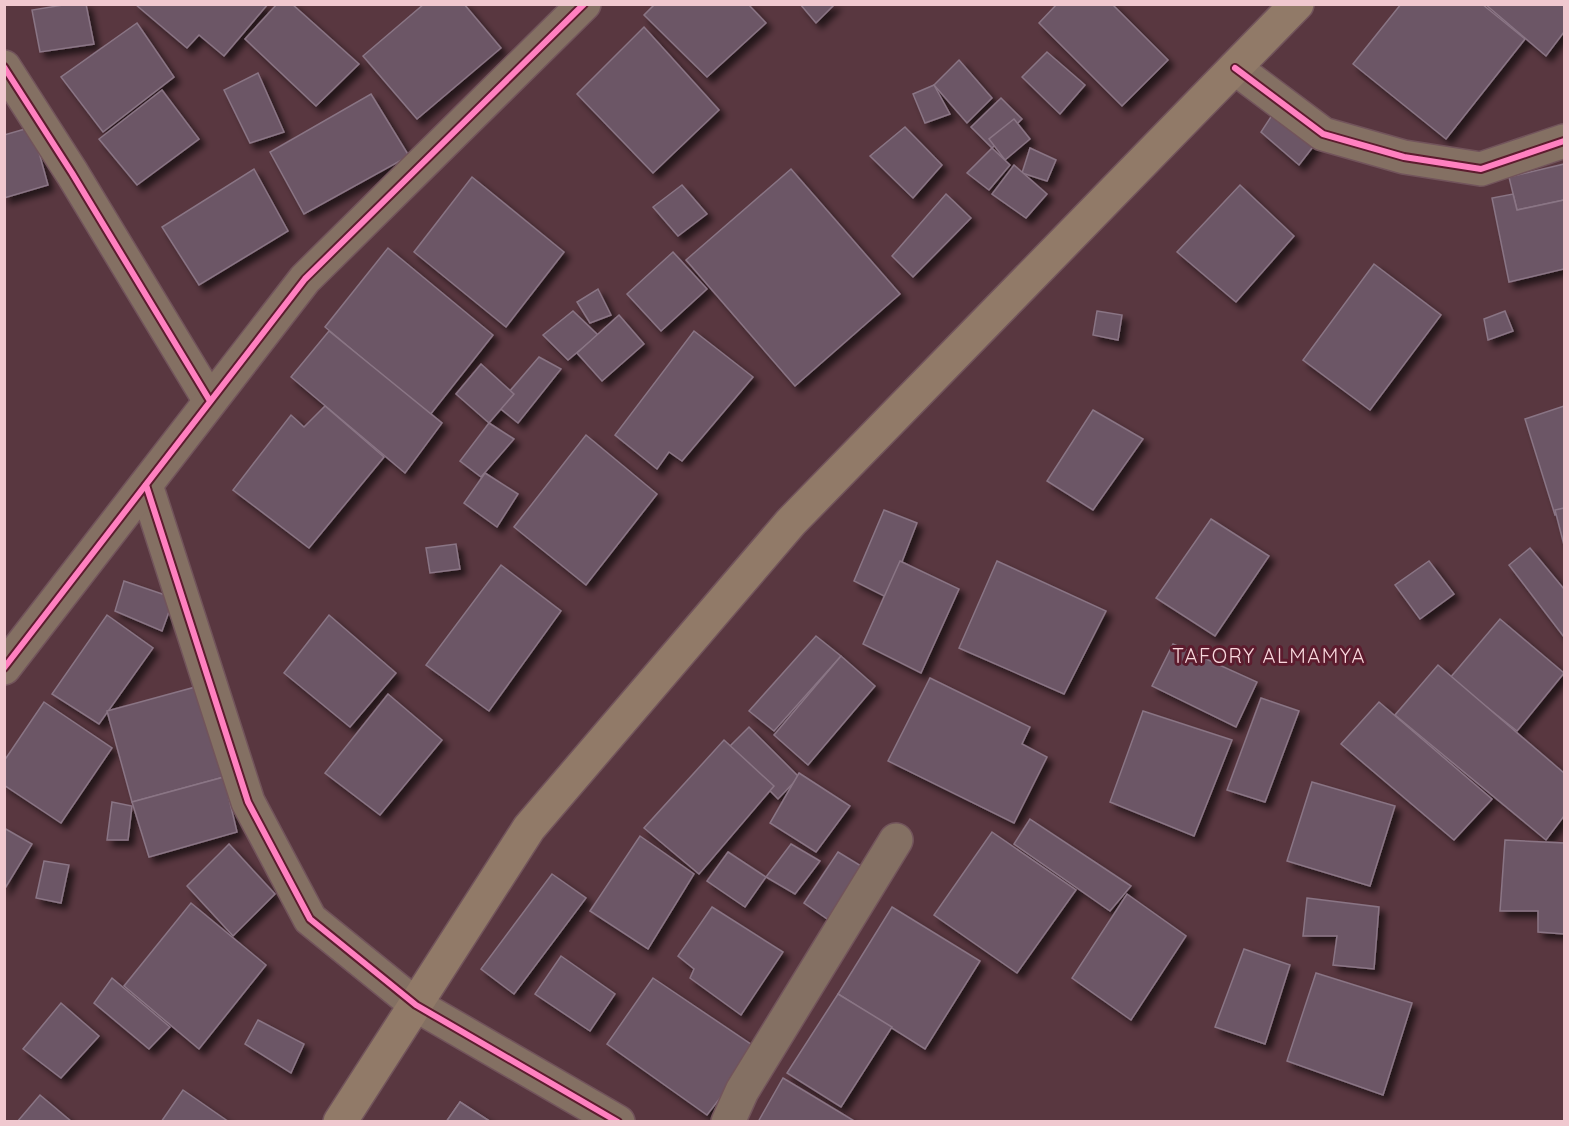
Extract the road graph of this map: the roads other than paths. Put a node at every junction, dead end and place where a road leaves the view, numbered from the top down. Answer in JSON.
{"nodes":[{"id":1,"x":584,"y":4,"type":"edge"},
{"id":2,"x":1297,"y":4,"type":"edge"},
{"id":3,"x":4,"y":67,"type":"edge"},
{"id":4,"x":1235,"y":68,"type":"junction"},
{"id":5,"x":1564,"y":141,"type":"edge"},
{"id":6,"x":210,"y":402,"type":"junction"},
{"id":7,"x":146,"y":485,"type":"junction"},
{"id":8,"x":4,"y":668,"type":"edge"},
{"id":9,"x":896,"y":840,"type":"dead end"},
{"id":10,"x":416,"y":1005,"type":"junction"},
{"id":11,"x":340,"y":1122,"type":"edge"},
{"id":12,"x":618,"y":1122,"type":"edge"},
{"id":13,"x":728,"y":1122,"type":"edge"}],
"edges":[{"from":1,"to":6,"type":"street"},
{"from":2,"to":4,"type":"main road"},
{"from":3,"to":6,"type":"street"},
{"from":4,"to":5,"type":"street"},
{"from":4,"to":10,"type":"main road"},
{"from":6,"to":7,"type":"street"},
{"from":7,"to":8,"type":"street"},
{"from":7,"to":10,"type":"street"},
{"from":9,"to":13,"type":"street"},
{"from":10,"to":11,"type":"main road"},
{"from":10,"to":12,"type":"street"}]}
